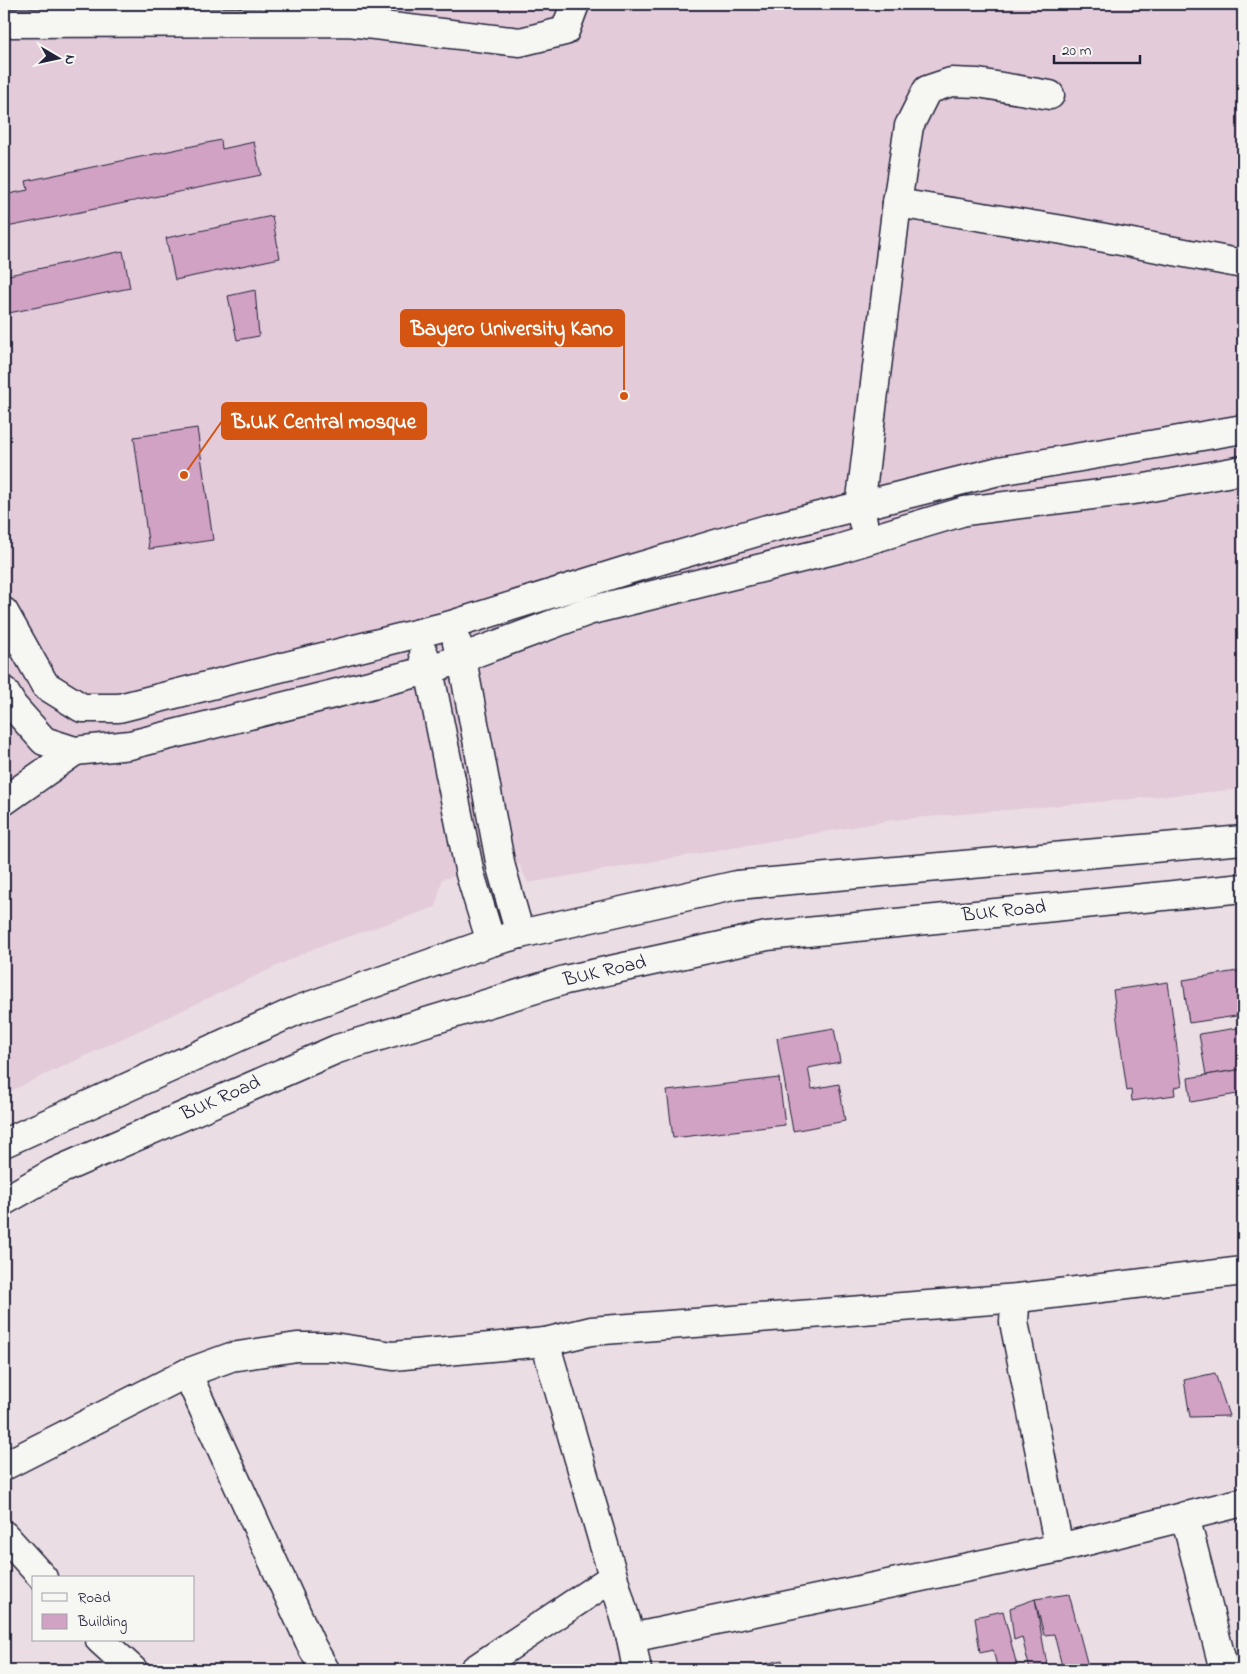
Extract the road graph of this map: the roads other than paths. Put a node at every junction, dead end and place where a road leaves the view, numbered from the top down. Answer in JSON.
{"nodes":[{"id":1,"x":575,"y":4,"type":"edge"},
{"id":2,"x":4,"y":23,"type":"edge"},
{"id":3,"x":1050,"y":95,"type":"dead end"},
{"id":4,"x":897,"y":204,"type":"junction"},
{"id":5,"x":1243,"y":264,"type":"edge"},
{"id":6,"x":1243,"y":430,"type":"edge"},
{"id":7,"x":1243,"y":470,"type":"edge"},
{"id":8,"x":860,"y":507,"type":"junction"},
{"id":9,"x":868,"y":540,"type":"junction"},
{"id":10,"x":4,"y":612,"type":"edge"},
{"id":11,"x":451,"y":625,"type":"junction"},
{"id":12,"x":417,"y":633,"type":"junction"},
{"id":13,"x":462,"y":658,"type":"junction"},
{"id":14,"x":429,"y":670,"type":"junction"},
{"id":15,"x":4,"y":691,"type":"edge"},
{"id":16,"x":119,"y":708,"type":"junction"},
{"id":17,"x":130,"y":745,"type":"junction"},
{"id":18,"x":75,"y":751,"type":"junction"},
{"id":19,"x":4,"y":800,"type":"edge"},
{"id":20,"x":1243,"y":840,"type":"edge"},
{"id":21,"x":1243,"y":888,"type":"edge"},
{"id":22,"x":520,"y":934,"type":"junction"},
{"id":23,"x":491,"y":942,"type":"junction"},
{"id":24,"x":4,"y":1143,"type":"edge"},
{"id":25,"x":4,"y":1201,"type":"edge"},
{"id":26,"x":1243,"y":1271,"type":"edge"},
{"id":27,"x":1018,"y":1298,"type":"junction"},
{"id":28,"x":544,"y":1342,"type":"junction"},
{"id":29,"x":187,"y":1373,"type":"junction"},
{"id":30,"x":4,"y":1466,"type":"edge"},
{"id":31,"x":1243,"y":1502,"type":"edge"},
{"id":32,"x":1184,"y":1516,"type":"junction"},
{"id":33,"x":4,"y":1535,"type":"edge"},
{"id":34,"x":1059,"y":1548,"type":"junction"},
{"id":35,"x":41,"y":1576,"type":"edge"},
{"id":36,"x":612,"y":1578,"type":"junction"},
{"id":37,"x":631,"y":1638,"type":"junction"},
{"id":38,"x":102,"y":1642,"type":"edge"},
{"id":39,"x":133,"y":1670,"type":"edge"},
{"id":40,"x":325,"y":1670,"type":"edge"},
{"id":41,"x":474,"y":1670,"type":"edge"},
{"id":42,"x":637,"y":1670,"type":"edge"},
{"id":43,"x":1224,"y":1670,"type":"edge"}],
"edges":[{"from":1,"to":2,"type":"street"},
{"from":3,"to":4,"type":"street"},
{"from":4,"to":5,"type":"street"},
{"from":4,"to":8,"type":"street"},
{"from":6,"to":8,"type":"street"},
{"from":7,"to":9,"type":"street"},
{"from":8,"to":9,"type":"street"},
{"from":8,"to":11,"type":"street"},
{"from":9,"to":13,"type":"street"},
{"from":10,"to":16,"type":"street"},
{"from":11,"to":12,"type":"street"},
{"from":11,"to":13,"type":"street"},
{"from":12,"to":14,"type":"street"},
{"from":12,"to":16,"type":"street"},
{"from":13,"to":14,"type":"street"},
{"from":13,"to":22,"type":"street"},
{"from":14,"to":17,"type":"street"},
{"from":14,"to":23,"type":"street"},
{"from":15,"to":18,"type":"street"},
{"from":16,"to":17,"type":"street"},
{"from":17,"to":18,"type":"street"},
{"from":18,"to":19,"type":"street"},
{"from":20,"to":22,"type":"street"},
{"from":21,"to":25,"type":"street","name":"BUK Road"},
{"from":22,"to":23,"type":"street"},
{"from":23,"to":24,"type":"street"},
{"from":26,"to":27,"type":"street"},
{"from":27,"to":28,"type":"street"},
{"from":27,"to":34,"type":"street"},
{"from":28,"to":29,"type":"street"},
{"from":28,"to":36,"type":"street"},
{"from":29,"to":30,"type":"street"},
{"from":29,"to":40,"type":"street"},
{"from":31,"to":32,"type":"street"},
{"from":32,"to":34,"type":"street"},
{"from":32,"to":43,"type":"street"},
{"from":33,"to":35,"type":"street"},
{"from":34,"to":37,"type":"street"},
{"from":36,"to":37,"type":"street"},
{"from":36,"to":41,"type":"street"},
{"from":37,"to":42,"type":"street"},
{"from":38,"to":39,"type":"street"}]}
